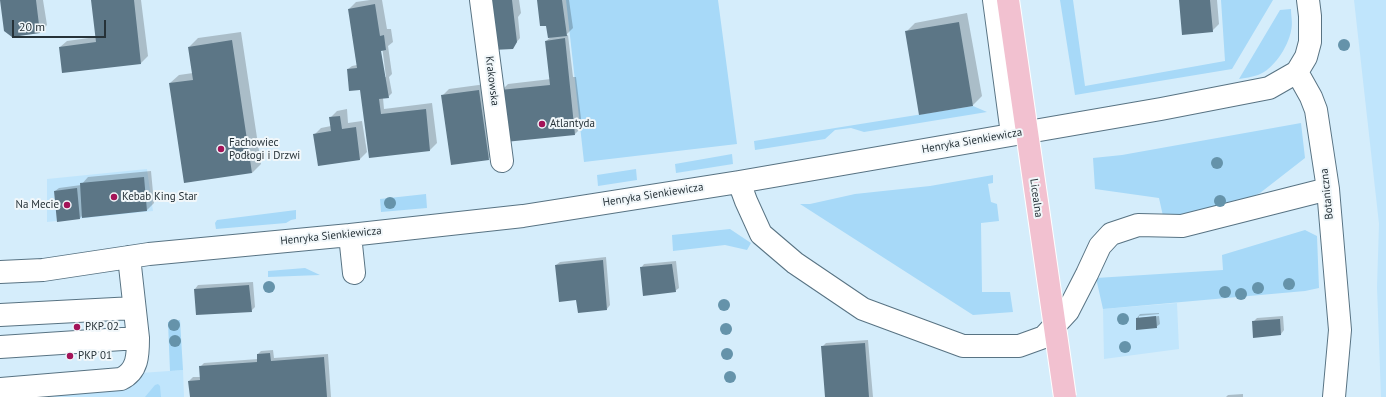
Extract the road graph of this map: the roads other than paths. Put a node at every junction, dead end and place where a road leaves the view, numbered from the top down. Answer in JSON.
{"nodes":[{"id":1,"x":481,"y":0,"type":"edge"},
{"id":2,"x":994,"y":0,"type":"edge"},
{"id":3,"x":1008,"y":0,"type":"edge"},
{"id":4,"x":1308,"y":0,"type":"edge"},
{"id":5,"x":1297,"y":72,"type":"junction"},
{"id":6,"x":1012,"y":134,"type":"junction"},
{"id":7,"x":502,"y":161,"type":"dead end"},
{"id":8,"x":739,"y":182,"type":"junction"},
{"id":9,"x":1328,"y":189,"type":"junction"},
{"id":10,"x":350,"y":234,"type":"junction"},
{"id":11,"x":129,"y":257,"type":"junction"},
{"id":12,"x":0,"y":272,"type":"edge"},
{"id":13,"x":354,"y":272,"type":"dead end"},
{"id":14,"x":134,"y":308,"type":"junction"},
{"id":15,"x":0,"y":315,"type":"edge"},
{"id":16,"x":138,"y":338,"type":"junction"},
{"id":17,"x":0,"y":347,"type":"edge"},
{"id":18,"x":0,"y":390,"type":"edge"},
{"id":19,"x":1064,"y":397,"type":"edge"},
{"id":20,"x":1334,"y":397,"type":"edge"}],
"edges":[{"from":1,"to":7,"type":"street","name":"Krakowska"},
{"from":2,"to":6,"type":"street"},
{"from":3,"to":19,"type":"main road","name":"Licealna","bridge":true},
{"from":4,"to":5,"type":"street"},
{"from":5,"to":6,"type":"street","name":"Henryka Sienkiewicza"},
{"from":5,"to":9,"type":"street","name":"Botaniczna"},
{"from":6,"to":8,"type":"street","name":"Henryka Sienkiewicza"},
{"from":8,"to":9,"type":"street"},
{"from":8,"to":10,"type":"street","name":"Henryka Sienkiewicza"},
{"from":9,"to":20,"type":"street","name":"Botaniczna"},
{"from":10,"to":11,"type":"street","name":"Henryka Sienkiewicza"},
{"from":10,"to":13,"type":"street"},
{"from":11,"to":12,"type":"street","name":"Henryka Sienkiewicza"},
{"from":11,"to":14,"type":"street"},
{"from":14,"to":15,"type":"street"},
{"from":14,"to":16,"type":"street"},
{"from":16,"to":17,"type":"street"},
{"from":16,"to":18,"type":"street"}]}
